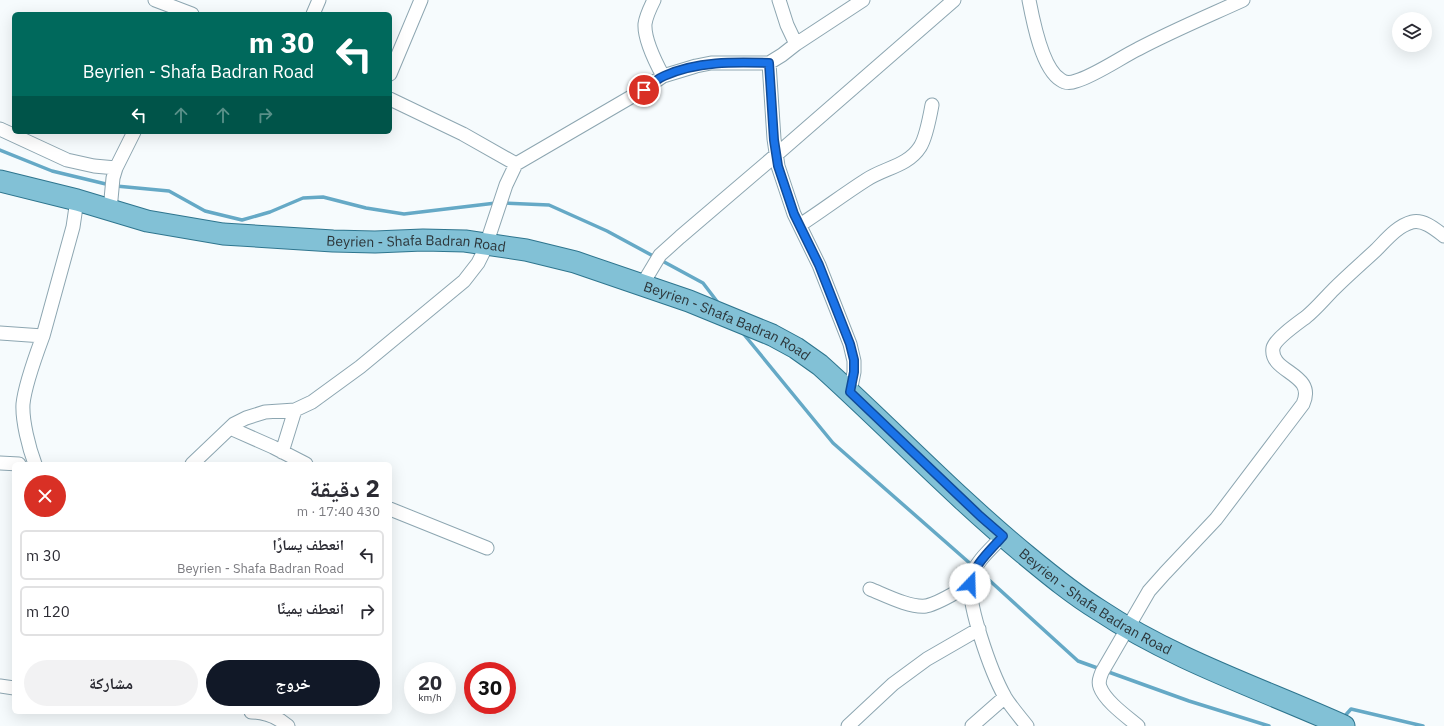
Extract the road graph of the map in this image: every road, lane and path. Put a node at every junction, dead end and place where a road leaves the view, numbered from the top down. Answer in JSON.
{"nodes":[{"id":1,"x":155,"y":0,"type":"edge"},
{"id":2,"x":319,"y":0,"type":"edge"},
{"id":3,"x":421,"y":0,"type":"edge"},
{"id":4,"x":654,"y":0,"type":"edge"},
{"id":5,"x":779,"y":0,"type":"edge"},
{"id":6,"x":863,"y":0,"type":"edge"},
{"id":7,"x":954,"y":0,"type":"edge"},
{"id":8,"x":1029,"y":0,"type":"edge"},
{"id":9,"x":1243,"y":0,"type":"edge"},
{"id":10,"x":188,"y":10,"type":"edge"},
{"id":11,"x":314,"y":12,"type":"edge"},
{"id":12,"x":796,"y":44,"type":"junction"},
{"id":13,"x":769,"y":63,"type":"junction"},
{"id":14,"x":392,"y":69,"type":"edge"},
{"id":15,"x":663,"y":76,"type":"junction"},
{"id":16,"x":392,"y":100,"type":"edge"},
{"id":17,"x":932,"y":105,"type":"dead end"},
{"id":18,"x":0,"y":129,"type":"edge"},
{"id":19,"x":133,"y":134,"type":"edge"},
{"id":20,"x":776,"y":155,"type":"junction"},
{"id":21,"x":516,"y":164,"type":"junction"},
{"id":22,"x":114,"y":178,"type":"junction"},
{"id":23,"x":0,"y":181,"type":"edge"},
{"id":24,"x":77,"y":200,"type":"junction"},
{"id":25,"x":110,"y":210,"type":"junction"},
{"id":26,"x":800,"y":225,"type":"junction"},
{"id":27,"x":1444,"y":236,"type":"edge"},
{"id":28,"x":486,"y":244,"type":"junction"},
{"id":29,"x":642,"y":285,"type":"junction"},
{"id":30,"x":0,"y":333,"type":"edge"},
{"id":31,"x":43,"y":336,"type":"junction"},
{"id":32,"x":850,"y":392,"type":"junction"},
{"id":33,"x":295,"y":410,"type":"junction"},
{"id":34,"x":230,"y":428,"type":"junction"},
{"id":35,"x":282,"y":452,"type":"junction"},
{"id":36,"x":34,"y":462,"type":"edge"},
{"id":37,"x":194,"y":462,"type":"edge"},
{"id":38,"x":302,"y":462,"type":"edge"},
{"id":39,"x":0,"y":463,"type":"edge"},
{"id":40,"x":12,"y":464,"type":"edge"},
{"id":41,"x":392,"y":510,"type":"edge"},
{"id":42,"x":1003,"y":536,"type":"junction"},
{"id":43,"x":487,"y":548,"type":"dead end"},
{"id":44,"x":970,"y":584,"type":"junction"},
{"id":45,"x":870,"y":589,"type":"dead end"},
{"id":46,"x":979,"y":628,"type":"junction"},
{"id":47,"x":1129,"y":628,"type":"junction"},
{"id":48,"x":0,"y":686,"type":"edge"},
{"id":49,"x":12,"y":688,"type":"edge"},
{"id":50,"x":1005,"y":697,"type":"junction"},
{"id":51,"x":265,"y":714,"type":"edge"},
{"id":52,"x":273,"y":721,"type":"edge"},
{"id":53,"x":288,"y":726,"type":"edge"},
{"id":54,"x":848,"y":726,"type":"edge"},
{"id":55,"x":972,"y":726,"type":"edge"},
{"id":56,"x":1027,"y":726,"type":"edge"},
{"id":57,"x":1138,"y":726,"type":"edge"},
{"id":58,"x":1344,"y":726,"type":"edge"}],
"edges":[{"from":1,"to":10,"type":"street"},
{"from":2,"to":11,"type":"street"},
{"from":3,"to":14,"type":"street"},
{"from":4,"to":15,"type":"street"},
{"from":5,"to":12,"type":"street"},
{"from":6,"to":12,"type":"street"},
{"from":7,"to":20,"type":"street"},
{"from":8,"to":9,"type":"street"},
{"from":12,"to":13,"type":"street"},
{"from":13,"to":15,"type":"street"},
{"from":13,"to":20,"type":"street"},
{"from":15,"to":21,"type":"street"},
{"from":16,"to":21,"type":"street"},
{"from":17,"to":26,"type":"street"},
{"from":18,"to":22,"type":"street"},
{"from":19,"to":22,"type":"street"},
{"from":20,"to":26,"type":"street"},
{"from":20,"to":29,"type":"street"},
{"from":21,"to":28,"type":"street"},
{"from":22,"to":25,"type":"street"},
{"from":23,"to":24,"type":"main road","name":"Beyrien - Shafa Badran Road"},
{"from":24,"to":25,"type":"main road","name":"Beyrien - Shafa Badran Road"},
{"from":24,"to":31,"type":"street"},
{"from":25,"to":28,"type":"main road","name":"Beyrien - Shafa Badran Road"},
{"from":26,"to":32,"type":"street"},
{"from":27,"to":47,"type":"street"},
{"from":28,"to":29,"type":"main road","name":"Beyrien - Shafa Badran Road"},
{"from":28,"to":33,"type":"street"},
{"from":29,"to":32,"type":"main road","name":"Beyrien - Shafa Badran Road"},
{"from":30,"to":31,"type":"street"},
{"from":31,"to":36,"type":"street"},
{"from":32,"to":42,"type":"main road","name":"Beyrien - Shafa Badran Road"},
{"from":33,"to":34,"type":"street"},
{"from":33,"to":35,"type":"street"},
{"from":34,"to":35,"type":"street"},
{"from":34,"to":37,"type":"street"},
{"from":35,"to":38,"type":"street"},
{"from":39,"to":40,"type":"street"},
{"from":41,"to":43,"type":"street"},
{"from":42,"to":44,"type":"street"},
{"from":42,"to":47,"type":"main road","name":"Beyrien - Shafa Badran Road"},
{"from":44,"to":45,"type":"street"},
{"from":44,"to":46,"type":"street"},
{"from":46,"to":50,"type":"street"},
{"from":46,"to":54,"type":"street"},
{"from":47,"to":57,"type":"street"},
{"from":47,"to":58,"type":"main road","name":"Beyrien - Shafa Badran Road"},
{"from":48,"to":49,"type":"street"},
{"from":50,"to":55,"type":"street"},
{"from":50,"to":56,"type":"street"},
{"from":51,"to":52,"type":"street"},
{"from":52,"to":53,"type":"street"}]}
